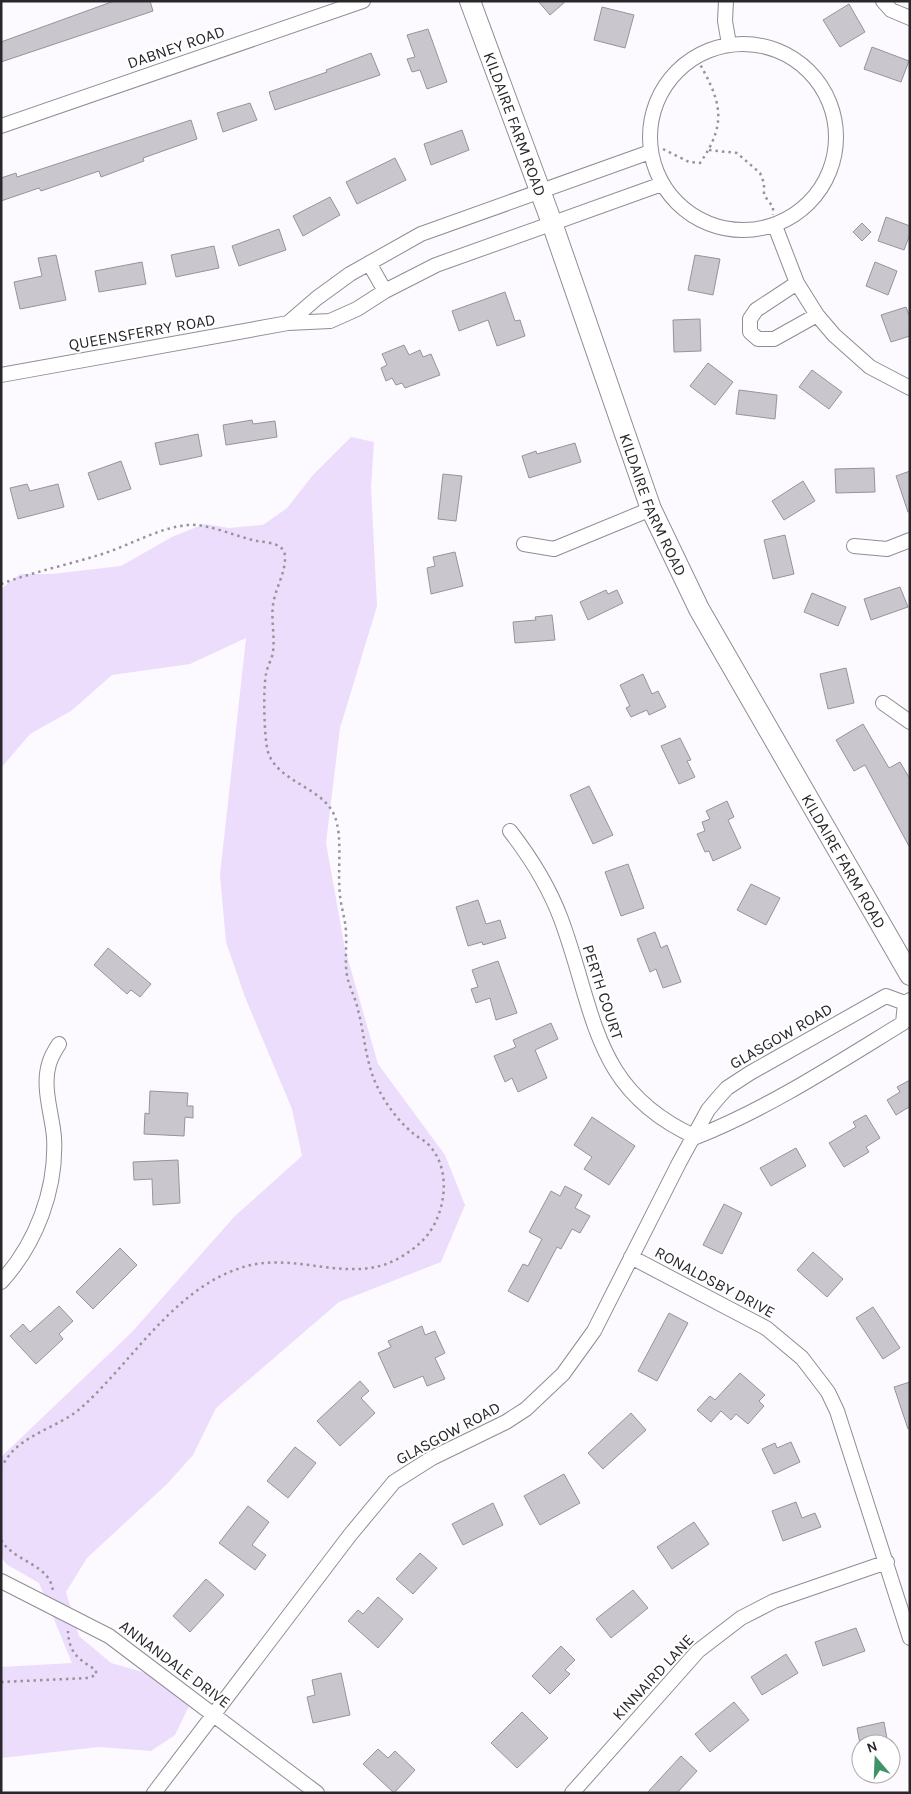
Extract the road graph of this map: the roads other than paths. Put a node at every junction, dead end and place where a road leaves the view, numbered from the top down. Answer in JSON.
{"nodes":[{"id":1,"x":362,"y":1,"type":"edge"},
{"id":2,"x":470,"y":1,"type":"edge"},
{"id":3,"x":726,"y":1,"type":"edge"},
{"id":4,"x":883,"y":1,"type":"edge"},
{"id":5,"x":910,"y":18,"type":"edge"},
{"id":6,"x":729,"y":44,"type":"junction"},
{"id":7,"x":1,"y":126,"type":"edge"},
{"id":8,"x":649,"y":146,"type":"junction"},
{"id":9,"x":662,"y":184,"type":"junction"},
{"id":10,"x":540,"y":192,"type":"junction"},
{"id":11,"x":552,"y":223,"type":"junction"},
{"id":12,"x":774,"y":226,"type":"junction"},
{"id":13,"x":369,"y":263,"type":"junction"},
{"id":14,"x":797,"y":283,"type":"junction"},
{"id":15,"x":385,"y":291,"type":"junction"},
{"id":16,"x":817,"y":315,"type":"junction"},
{"id":17,"x":288,"y":323,"type":"junction"},
{"id":18,"x":1,"y":375,"type":"edge"},
{"id":19,"x":910,"y":388,"type":"edge"},
{"id":20,"x":651,"y":508,"type":"junction"},
{"id":21,"x":910,"y":540,"type":"edge"},
{"id":22,"x":524,"y":544,"type":"dead end"},
{"id":23,"x":854,"y":546,"type":"dead end"},
{"id":24,"x":883,"y":703,"type":"dead end"},
{"id":25,"x":910,"y":722,"type":"edge"},
{"id":26,"x":510,"y":831,"type":"dead end"},
{"id":27,"x":910,"y":975,"type":"edge"},
{"id":28,"x":907,"y":1002,"type":"edge"},
{"id":29,"x":59,"y":1044,"type":"dead end"},
{"id":30,"x":696,"y":1136,"type":"junction"},
{"id":31,"x":631,"y":1256,"type":"junction"},
{"id":32,"x":1,"y":1282,"type":"edge"},
{"id":33,"x":887,"y":1562,"type":"junction"},
{"id":34,"x":1,"y":1581,"type":"edge"},
{"id":35,"x":910,"y":1638,"type":"edge"},
{"id":36,"x":212,"y":1713,"type":"junction"},
{"id":37,"x":154,"y":1793,"type":"edge"},
{"id":38,"x":317,"y":1793,"type":"edge"},
{"id":39,"x":572,"y":1793,"type":"edge"}],
"edges":[{"from":1,"to":7,"type":"street","name":"DABNEY ROAD"},
{"from":2,"to":10,"type":"main road","name":"KILDAIRE FARM ROAD"},
{"from":3,"to":6,"type":"street"},
{"from":4,"to":5,"type":"street"},
{"from":6,"to":8,"type":"street"},
{"from":6,"to":12,"type":"street"},
{"from":8,"to":9,"type":"street"},
{"from":8,"to":10,"type":"street"},
{"from":9,"to":11,"type":"street","name":"QUEENSFERRY ROAD"},
{"from":9,"to":12,"type":"street"},
{"from":10,"to":11,"type":"main road","name":"KILDAIRE FARM ROAD"},
{"from":10,"to":13,"type":"street"},
{"from":11,"to":15,"type":"street","name":"QUEENSFERRY ROAD"},
{"from":11,"to":20,"type":"main road","name":"KILDAIRE FARM ROAD"},
{"from":12,"to":14,"type":"street"},
{"from":13,"to":15,"type":"street"},
{"from":13,"to":17,"type":"street"},
{"from":14,"to":16,"type":"street"},
{"from":14,"to":16,"type":"street"},
{"from":15,"to":17,"type":"street","name":"QUEENSFERRY ROAD"},
{"from":16,"to":19,"type":"street"},
{"from":17,"to":18,"type":"street","name":"QUEENSFERRY ROAD"},
{"from":20,"to":22,"type":"street"},
{"from":20,"to":27,"type":"main road","name":"KILDAIRE FARM ROAD"},
{"from":21,"to":23,"type":"street"},
{"from":24,"to":25,"type":"street"},
{"from":26,"to":30,"type":"street","name":"PERTH COURT"},
{"from":28,"to":30,"type":"street","name":"GLASGOW ROAD"},
{"from":28,"to":30,"type":"street","name":"GLASGOW ROAD"},
{"from":29,"to":32,"type":"street"},
{"from":30,"to":31,"type":"street","name":"GLASGOW ROAD"},
{"from":31,"to":33,"type":"street","name":"RONALDSBY DRIVE"},
{"from":31,"to":36,"type":"street","name":"GLASGOW ROAD"},
{"from":33,"to":35,"type":"street","name":"RONALDSBY DRIVE"},
{"from":33,"to":39,"type":"street","name":"KINNAIRD LANE"},
{"from":34,"to":36,"type":"street","name":"ANNANDALE DRIVE"},
{"from":36,"to":37,"type":"street","name":"GLASGOW ROAD"},
{"from":36,"to":38,"type":"street","name":"ANNANDALE DRIVE"}]}
